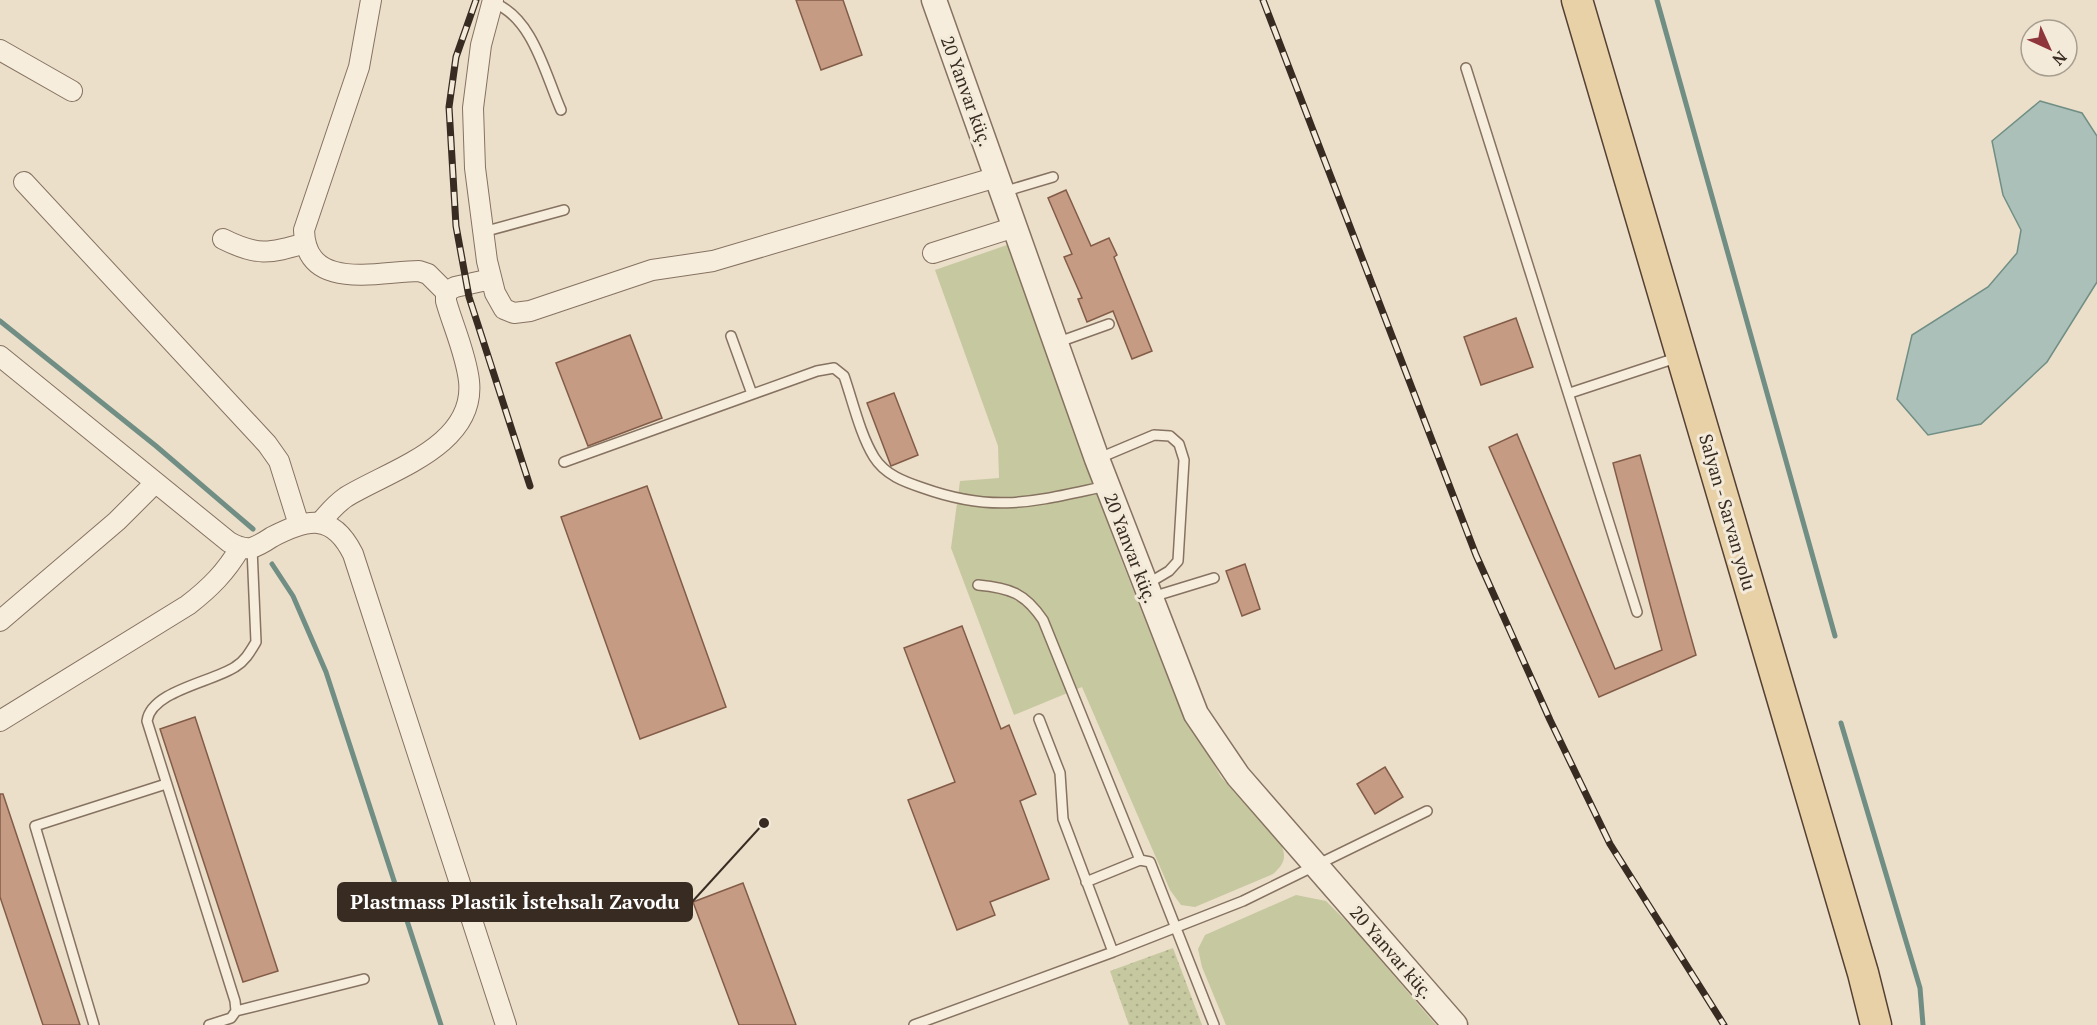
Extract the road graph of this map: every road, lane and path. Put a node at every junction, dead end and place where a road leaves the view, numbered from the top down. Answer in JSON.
{"nodes":[{"id":1,"x":371,"y":0,"type":"edge"},
{"id":2,"x":934,"y":0,"type":"edge"},
{"id":3,"x":1577,"y":0,"type":"edge"},
{"id":4,"x":493,"y":1,"type":"edge"},
{"id":5,"x":0,"y":50,"type":"edge"},
{"id":6,"x":1466,"y":68,"type":"dead end"},
{"id":7,"x":72,"y":91,"type":"dead end"},
{"id":8,"x":561,"y":110,"type":"dead end"},
{"id":9,"x":1053,"y":177,"type":"dead end"},
{"id":10,"x":24,"y":182,"type":"dead end"},
{"id":11,"x":1000,"y":184,"type":"junction"},
{"id":12,"x":564,"y":210,"type":"dead end"},
{"id":13,"x":1015,"y":227,"type":"junction"},
{"id":14,"x":483,"y":232,"type":"junction"},
{"id":15,"x":223,"y":239,"type":"dead end"},
{"id":16,"x":305,"y":243,"type":"junction"},
{"id":17,"x":933,"y":253,"type":"dead end"},
{"id":18,"x":491,"y":279,"type":"junction"},
{"id":19,"x":446,"y":292,"type":"junction"},
{"id":20,"x":1109,"y":324,"type":"dead end"},
{"id":21,"x":731,"y":336,"type":"dead end"},
{"id":22,"x":1056,"y":343,"type":"junction"},
{"id":23,"x":1682,"y":356,"type":"junction"},
{"id":24,"x":2,"y":363,"type":"edge"},
{"id":25,"x":1570,"y":393,"type":"junction"},
{"id":26,"x":752,"y":394,"type":"junction"},
{"id":27,"x":1097,"y":459,"type":"junction"},
{"id":28,"x":564,"y":462,"type":"dead end"},
{"id":29,"x":154,"y":484,"type":"junction"},
{"id":30,"x":1107,"y":486,"type":"junction"},
{"id":31,"x":320,"y":523,"type":"junction"},
{"id":32,"x":299,"y":525,"type":"junction"},
{"id":33,"x":246,"y":548,"type":"junction"},
{"id":34,"x":1214,"y":578,"type":"dead end"},
{"id":35,"x":978,"y":585,"type":"dead end"},
{"id":36,"x":1147,"y":592,"type":"junction"},
{"id":37,"x":1637,"y":612,"type":"dead end"},
{"id":38,"x":0,"y":621,"type":"edge"},
{"id":39,"x":1039,"y":719,"type":"dead end"},
{"id":40,"x":0,"y":722,"type":"edge"},
{"id":41,"x":166,"y":784,"type":"junction"},
{"id":42,"x":1427,"y":811,"type":"dead end"},
{"id":43,"x":1140,"y":860,"type":"junction"},
{"id":44,"x":1317,"y":866,"type":"junction"},
{"id":45,"x":1086,"y":882,"type":"junction"},
{"id":46,"x":1178,"y":928,"type":"junction"},
{"id":47,"x":1113,"y":952,"type":"junction"},
{"id":48,"x":364,"y":979,"type":"dead end"},
{"id":49,"x":236,"y":1011,"type":"junction"},
{"id":50,"x":94,"y":1025,"type":"edge"},
{"id":51,"x":209,"y":1025,"type":"edge"},
{"id":52,"x":506,"y":1025,"type":"edge"},
{"id":53,"x":914,"y":1025,"type":"edge"},
{"id":54,"x":1214,"y":1025,"type":"edge"},
{"id":55,"x":1455,"y":1025,"type":"edge"},
{"id":56,"x":1876,"y":1025,"type":"edge"}],
"edges":[{"from":1,"to":16,"type":"street"},
{"from":2,"to":11,"type":"street","name":"20 Yanvar küç."},
{"from":3,"to":23,"type":"main road","name":"Salyan - Sarvan yolu"},
{"from":4,"to":8,"type":"lane"},
{"from":4,"to":14,"type":"street"},
{"from":5,"to":7,"type":"street"},
{"from":6,"to":25,"type":"lane"},
{"from":9,"to":11,"type":"lane"},
{"from":10,"to":32,"type":"street"},
{"from":11,"to":13,"type":"street","name":"20 Yanvar küç."},
{"from":11,"to":18,"type":"street"},
{"from":12,"to":14,"type":"lane"},
{"from":13,"to":17,"type":"street"},
{"from":13,"to":22,"type":"street","name":"20 Yanvar küç."},
{"from":14,"to":18,"type":"street"},
{"from":15,"to":16,"type":"street"},
{"from":16,"to":19,"type":"street"},
{"from":18,"to":19,"type":"street"},
{"from":19,"to":31,"type":"street"},
{"from":20,"to":22,"type":"lane"},
{"from":21,"to":26,"type":"lane"},
{"from":22,"to":27,"type":"street","name":"20 Yanvar küç."},
{"from":23,"to":25,"type":"lane"},
{"from":23,"to":56,"type":"main road","name":"Salyan - Sarvan yolu"},
{"from":24,"to":29,"type":"street"},
{"from":25,"to":37,"type":"lane"},
{"from":26,"to":28,"type":"lane"},
{"from":26,"to":30,"type":"lane"},
{"from":27,"to":30,"type":"street","name":"20 Yanvar küç."},
{"from":27,"to":36,"type":"lane"},
{"from":29,"to":33,"type":"street"},
{"from":29,"to":38,"type":"street"},
{"from":30,"to":36,"type":"street","name":"20 Yanvar küç."},
{"from":31,"to":32,"type":"street"},
{"from":31,"to":52,"type":"street"},
{"from":32,"to":33,"type":"street"},
{"from":33,"to":40,"type":"street"},
{"from":33,"to":41,"type":"lane"},
{"from":34,"to":36,"type":"lane"},
{"from":35,"to":43,"type":"lane"},
{"from":36,"to":44,"type":"street","name":"20 Yanvar küç."},
{"from":39,"to":45,"type":"lane"},
{"from":41,"to":49,"type":"lane"},
{"from":41,"to":50,"type":"lane"},
{"from":42,"to":44,"type":"lane"},
{"from":43,"to":45,"type":"lane"},
{"from":43,"to":46,"type":"lane"},
{"from":44,"to":46,"type":"lane"},
{"from":44,"to":55,"type":"street","name":"20 Yanvar küç."},
{"from":45,"to":47,"type":"lane"},
{"from":46,"to":47,"type":"lane"},
{"from":46,"to":54,"type":"lane"},
{"from":47,"to":53,"type":"lane"},
{"from":48,"to":49,"type":"lane"},
{"from":49,"to":51,"type":"lane"}]}
